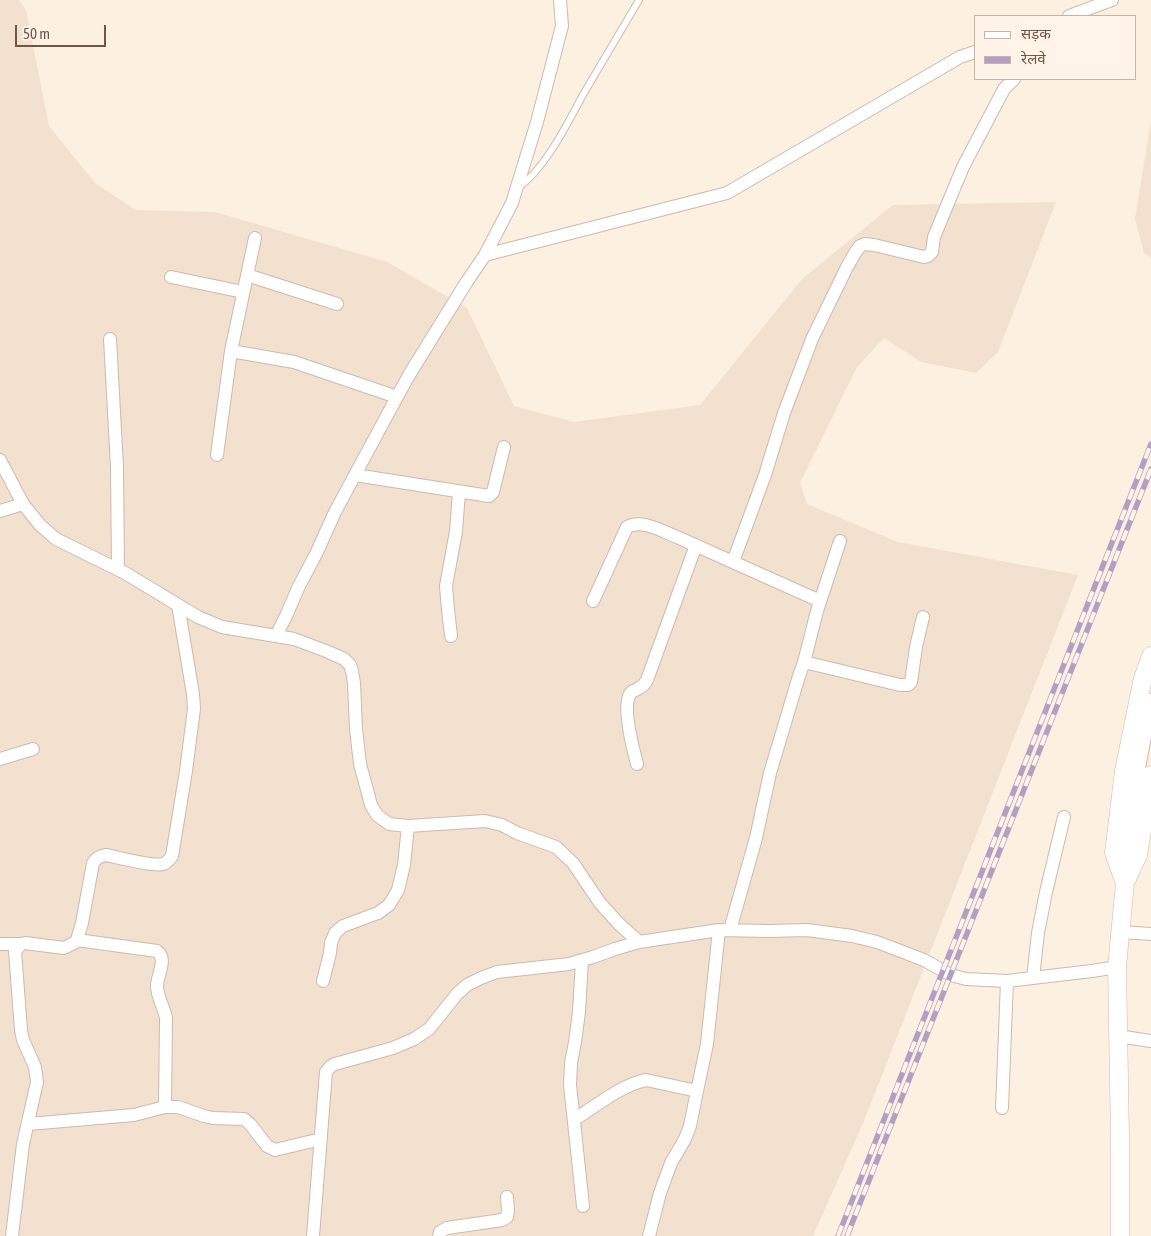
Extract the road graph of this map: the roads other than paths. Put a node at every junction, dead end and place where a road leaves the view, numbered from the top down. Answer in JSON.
{"nodes":[{"id":1,"x":560,"y":0,"type":"edge"},
{"id":2,"x":639,"y":0,"type":"edge"},
{"id":3,"x":1112,"y":0,"type":"edge"},
{"id":4,"x":1072,"y":15,"type":"edge"},
{"id":5,"x":1090,"y":15,"type":"edge"},
{"id":6,"x":974,"y":52,"type":"edge"},
{"id":7,"x":1013,"y":80,"type":"edge"},
{"id":8,"x":516,"y":190,"type":"junction"},
{"id":9,"x":255,"y":238,"type":"dead end"},
{"id":10,"x":485,"y":255,"type":"junction"},
{"id":11,"x":247,"y":275,"type":"junction"},
{"id":12,"x":171,"y":277,"type":"dead end"},
{"id":13,"x":243,"y":292,"type":"junction"},
{"id":14,"x":336,"y":304,"type":"dead end"},
{"id":15,"x":110,"y":339,"type":"dead end"},
{"id":16,"x":231,"y":351,"type":"junction"},
{"id":17,"x":397,"y":396,"type":"junction"},
{"id":18,"x":504,"y":447,"type":"dead end"},
{"id":19,"x":217,"y":455,"type":"dead end"},
{"id":20,"x":0,"y":460,"type":"edge"},
{"id":21,"x":355,"y":475,"type":"junction"},
{"id":22,"x":459,"y":492,"type":"junction"},
{"id":23,"x":22,"y":504,"type":"junction"},
{"id":24,"x":0,"y":510,"type":"edge"},
{"id":25,"x":840,"y":541,"type":"dead end"},
{"id":26,"x":696,"y":545,"type":"junction"},
{"id":27,"x":733,"y":562,"type":"junction"},
{"id":28,"x":118,"y":569,"type":"junction"},
{"id":29,"x":593,"y":601,"type":"dead end"},
{"id":30,"x":820,"y":601,"type":"junction"},
{"id":31,"x":178,"y":605,"type":"junction"},
{"id":32,"x":923,"y":617,"type":"dead end"},
{"id":33,"x":276,"y":636,"type":"junction"},
{"id":34,"x":451,"y":636,"type":"dead end"},
{"id":35,"x":1151,"y":656,"type":"edge"},
{"id":36,"x":804,"y":662,"type":"junction"},
{"id":37,"x":1151,"y":701,"type":"edge"},
{"id":38,"x":33,"y":749,"type":"dead end"},
{"id":39,"x":0,"y":759,"type":"edge"},
{"id":40,"x":636,"y":764,"type":"dead end"},
{"id":41,"x":1151,"y":775,"type":"edge"},
{"id":42,"x":1064,"y":817,"type":"dead end"},
{"id":43,"x":408,"y":826,"type":"junction"},
{"id":44,"x":1125,"y":883,"type":"junction"},
{"id":45,"x":725,"y":930,"type":"junction"},
{"id":46,"x":1121,"y":932,"type":"junction"},
{"id":47,"x":1151,"y":934,"type":"edge"},
{"id":48,"x":77,"y":940,"type":"junction"},
{"id":49,"x":639,"y":942,"type":"junction"},
{"id":50,"x":0,"y":944,"type":"edge"},
{"id":51,"x":21,"y":944,"type":"junction"},
{"id":52,"x":582,"y":960,"type":"junction"},
{"id":53,"x":1117,"y":967,"type":"junction"},
{"id":54,"x":1033,"y":978,"type":"junction"},
{"id":55,"x":322,"y":981,"type":"dead end"},
{"id":56,"x":1007,"y":981,"type":"junction"},
{"id":57,"x":1118,"y":1036,"type":"junction"},
{"id":58,"x":1151,"y":1041,"type":"edge"},
{"id":59,"x":697,"y":1091,"type":"junction"},
{"id":60,"x":165,"y":1108,"type":"junction"},
{"id":61,"x":1002,"y":1108,"type":"dead end"},
{"id":62,"x":574,"y":1120,"type":"junction"},
{"id":63,"x":28,"y":1124,"type":"junction"},
{"id":64,"x":321,"y":1139,"type":"junction"},
{"id":65,"x":507,"y":1196,"type":"dead end"},
{"id":66,"x":583,"y":1206,"type":"dead end"},
{"id":67,"x":12,"y":1236,"type":"edge"},
{"id":68,"x":313,"y":1236,"type":"edge"},
{"id":69,"x":439,"y":1236,"type":"edge"},
{"id":70,"x":649,"y":1236,"type":"edge"},
{"id":71,"x":1120,"y":1236,"type":"edge"}],
"edges":[{"from":1,"to":8,"type":"street"},
{"from":2,"to":8,"type":"lane"},
{"from":3,"to":4,"type":"street"},
{"from":3,"to":5,"type":"street"},
{"from":6,"to":10,"type":"street"},
{"from":7,"to":27,"type":"street"},
{"from":8,"to":10,"type":"street"},
{"from":9,"to":11,"type":"street"},
{"from":10,"to":17,"type":"street"},
{"from":11,"to":13,"type":"street"},
{"from":11,"to":14,"type":"street"},
{"from":12,"to":13,"type":"street"},
{"from":13,"to":16,"type":"street"},
{"from":15,"to":28,"type":"street"},
{"from":16,"to":17,"type":"street"},
{"from":16,"to":19,"type":"street"},
{"from":17,"to":21,"type":"street"},
{"from":18,"to":22,"type":"street"},
{"from":20,"to":23,"type":"street"},
{"from":21,"to":22,"type":"street"},
{"from":21,"to":33,"type":"street"},
{"from":22,"to":34,"type":"street"},
{"from":23,"to":24,"type":"street"},
{"from":23,"to":28,"type":"street"},
{"from":25,"to":30,"type":"street"},
{"from":26,"to":27,"type":"street"},
{"from":26,"to":29,"type":"street"},
{"from":26,"to":40,"type":"street"},
{"from":27,"to":30,"type":"street"},
{"from":28,"to":31,"type":"street"},
{"from":30,"to":36,"type":"street"},
{"from":31,"to":33,"type":"street"},
{"from":31,"to":48,"type":"street"},
{"from":32,"to":36,"type":"street"},
{"from":33,"to":43,"type":"street"},
{"from":35,"to":44,"type":"main road"},
{"from":36,"to":45,"type":"street"},
{"from":37,"to":44,"type":"street"},
{"from":38,"to":39,"type":"street"},
{"from":41,"to":44,"type":"main road"},
{"from":42,"to":54,"type":"street"},
{"from":43,"to":49,"type":"street"},
{"from":43,"to":55,"type":"street"},
{"from":44,"to":46,"type":"main road"},
{"from":45,"to":49,"type":"street"},
{"from":45,"to":56,"type":"street"},
{"from":45,"to":59,"type":"street"},
{"from":46,"to":47,"type":"street"},
{"from":46,"to":53,"type":"main road"},
{"from":48,"to":51,"type":"street"},
{"from":48,"to":60,"type":"street"},
{"from":49,"to":52,"type":"street"},
{"from":50,"to":51,"type":"street"},
{"from":51,"to":63,"type":"street"},
{"from":52,"to":62,"type":"street"},
{"from":52,"to":64,"type":"street"},
{"from":53,"to":54,"type":"street"},
{"from":53,"to":57,"type":"main road"},
{"from":54,"to":56,"type":"street"},
{"from":56,"to":61,"type":"street"},
{"from":57,"to":58,"type":"street"},
{"from":57,"to":71,"type":"main road"},
{"from":59,"to":62,"type":"street"},
{"from":59,"to":70,"type":"street"},
{"from":60,"to":63,"type":"street"},
{"from":60,"to":64,"type":"street"},
{"from":62,"to":66,"type":"street"},
{"from":63,"to":67,"type":"street"},
{"from":64,"to":68,"type":"street"},
{"from":65,"to":69,"type":"street"}]}
